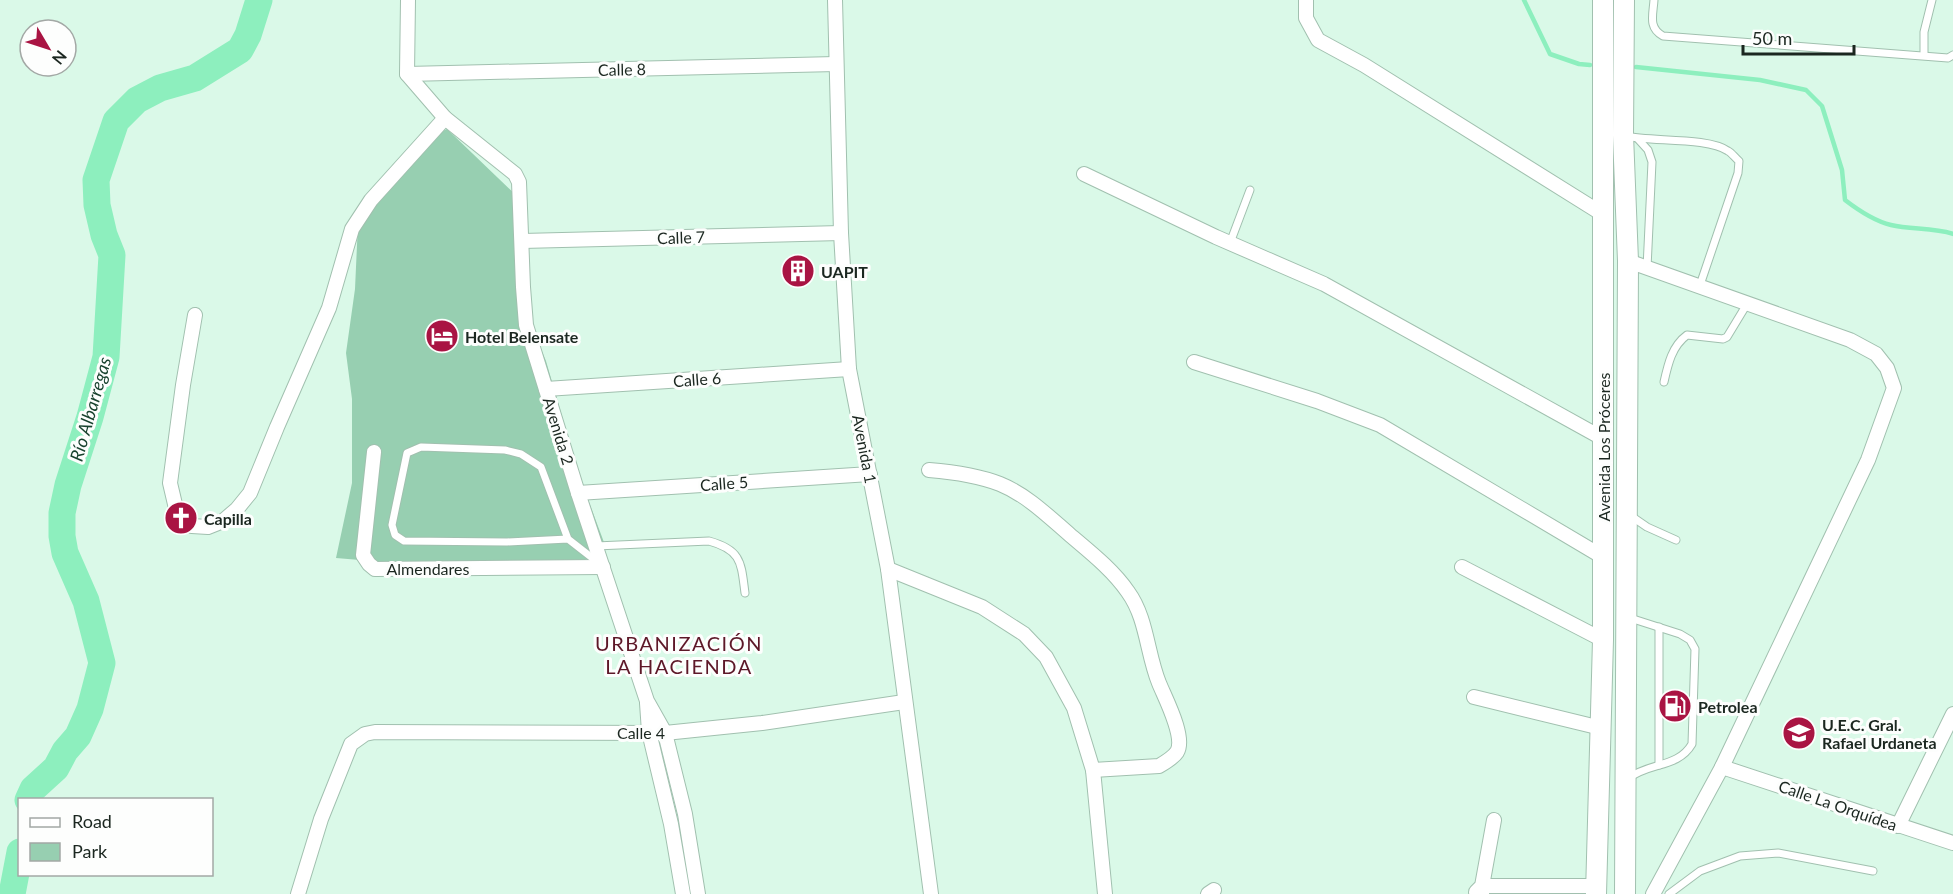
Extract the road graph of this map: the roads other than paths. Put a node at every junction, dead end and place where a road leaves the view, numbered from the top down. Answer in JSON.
{"nodes":[{"id":1,"x":408,"y":0,"type":"edge"},
{"id":2,"x":835,"y":0,"type":"edge"},
{"id":3,"x":1306,"y":0,"type":"edge"},
{"id":4,"x":1603,"y":0,"type":"edge"},
{"id":5,"x":1624,"y":0,"type":"edge"},
{"id":6,"x":1654,"y":0,"type":"edge"},
{"id":7,"x":1932,"y":0,"type":"edge"},
{"id":8,"x":1924,"y":55,"type":"junction"},
{"id":9,"x":1953,"y":55,"type":"edge"},
{"id":10,"x":836,"y":64,"type":"junction"},
{"id":11,"x":408,"y":74,"type":"junction"},
{"id":12,"x":446,"y":118,"type":"junction"},
{"id":13,"x":1631,"y":137,"type":"junction"},
{"id":14,"x":1084,"y":174,"type":"dead end"},
{"id":15,"x":1250,"y":190,"type":"dead end"},
{"id":16,"x":1604,"y":215,"type":"junction"},
{"id":17,"x":841,"y":233,"type":"junction"},
{"id":18,"x":522,"y":241,"type":"junction"},
{"id":19,"x":1230,"y":243,"type":"junction"},
{"id":20,"x":1628,"y":261,"type":"junction"},
{"id":21,"x":1647,"y":268,"type":"junction"},
{"id":22,"x":1699,"y":288,"type":"junction"},
{"id":23,"x":1747,"y":304,"type":"junction"},
{"id":24,"x":195,"y":315,"type":"dead end"},
{"id":25,"x":1194,"y":362,"type":"dead end"},
{"id":26,"x":849,"y":369,"type":"junction"},
{"id":27,"x":1664,"y":382,"type":"dead end"},
{"id":28,"x":546,"y":389,"type":"junction"},
{"id":29,"x":1602,"y":438,"type":"junction"},
{"id":30,"x":374,"y":452,"type":"dead end"},
{"id":31,"x":929,"y":470,"type":"dead end"},
{"id":32,"x":870,"y":474,"type":"junction"},
{"id":33,"x":578,"y":493,"type":"junction"},
{"id":34,"x":1627,"y":514,"type":"junction"},
{"id":35,"x":568,"y":539,"type":"junction"},
{"id":36,"x":1676,"y":540,"type":"dead end"},
{"id":37,"x":596,"y":546,"type":"junction"},
{"id":38,"x":1603,"y":557,"type":"junction"},
{"id":39,"x":603,"y":567,"type":"junction"},
{"id":40,"x":1462,"y":567,"type":"dead end"},
{"id":41,"x":888,"y":569,"type":"junction"},
{"id":42,"x":746,"y":593,"type":"dead end"},
{"id":43,"x":1626,"y":617,"type":"junction"},
{"id":44,"x":1659,"y":627,"type":"junction"},
{"id":45,"x":1603,"y":640,"type":"junction"},
{"id":46,"x":1474,"y":698,"type":"dead end"},
{"id":47,"x":647,"y":701,"type":"junction"},
{"id":48,"x":904,"y":702,"type":"junction"},
{"id":49,"x":1953,"y":714,"type":"edge"},
{"id":50,"x":1601,"y":728,"type":"junction"},
{"id":51,"x":649,"y":732,"type":"junction"},
{"id":52,"x":665,"y":733,"type":"junction"},
{"id":53,"x":1659,"y":765,"type":"junction"},
{"id":54,"x":1722,"y":767,"type":"junction"},
{"id":55,"x":1093,"y":770,"type":"junction"},
{"id":56,"x":1625,"y":782,"type":"junction"},
{"id":57,"x":1494,"y":820,"type":"dead end"},
{"id":58,"x":1899,"y":826,"type":"junction"},
{"id":59,"x":1953,"y":843,"type":"edge"},
{"id":60,"x":1873,"y":871,"type":"dead end"},
{"id":61,"x":1596,"y":890,"type":"edge"},
{"id":62,"x":1479,"y":891,"type":"edge"},
{"id":63,"x":298,"y":894,"type":"edge"},
{"id":64,"x":682,"y":894,"type":"edge"},
{"id":65,"x":698,"y":894,"type":"edge"},
{"id":66,"x":931,"y":894,"type":"edge"},
{"id":67,"x":1105,"y":894,"type":"edge"},
{"id":68,"x":1625,"y":894,"type":"edge"},
{"id":69,"x":1653,"y":894,"type":"edge"},
{"id":70,"x":1669,"y":894,"type":"edge"}],
"edges":[{"from":1,"to":11,"type":"street"},
{"from":2,"to":10,"type":"street","name":"Avenida 1"},
{"from":3,"to":16,"type":"street"},
{"from":4,"to":16,"type":"main road","name":"Avenida Los Próceres"},
{"from":5,"to":13,"type":"main road","name":"Avenida Los Próceres"},
{"from":6,"to":8,"type":"lane"},
{"from":7,"to":8,"type":"lane"},
{"from":8,"to":9,"type":"lane"},
{"from":10,"to":11,"type":"street","name":"Calle 8"},
{"from":10,"to":17,"type":"street","name":"Avenida 1"},
{"from":11,"to":12,"type":"street","name":"Avenida 2"},
{"from":12,"to":18,"type":"street","name":"Avenida 2"},
{"from":12,"to":24,"type":"street"},
{"from":13,"to":20,"type":"main road","name":"Avenida Los Próceres"},
{"from":13,"to":21,"type":"lane"},
{"from":13,"to":22,"type":"lane"},
{"from":14,"to":19,"type":"street"},
{"from":15,"to":19,"type":"lane"},
{"from":16,"to":29,"type":"main road","name":"Avenida Los Próceres"},
{"from":17,"to":18,"type":"street","name":"Calle 7"},
{"from":17,"to":26,"type":"street","name":"Avenida 1"},
{"from":18,"to":28,"type":"street","name":"Avenida 2"},
{"from":19,"to":29,"type":"street"},
{"from":20,"to":21,"type":"street"},
{"from":20,"to":34,"type":"main road","name":"Avenida Los Próceres"},
{"from":21,"to":22,"type":"street"},
{"from":22,"to":23,"type":"street"},
{"from":23,"to":27,"type":"lane"},
{"from":23,"to":54,"type":"street"},
{"from":25,"to":38,"type":"street"},
{"from":26,"to":28,"type":"street","name":"Calle 6"},
{"from":26,"to":32,"type":"street","name":"Avenida 1"},
{"from":28,"to":33,"type":"street","name":"Avenida 2"},
{"from":29,"to":38,"type":"main road","name":"Avenida Los Próceres"},
{"from":30,"to":39,"type":"street","name":"Almendares"},
{"from":31,"to":55,"type":"street"},
{"from":32,"to":33,"type":"street","name":"Calle 5"},
{"from":32,"to":41,"type":"street","name":"Avenida 1"},
{"from":33,"to":37,"type":"street","name":"Avenida 2"},
{"from":34,"to":36,"type":"lane"},
{"from":34,"to":43,"type":"main road","name":"Avenida Los Próceres"},
{"from":35,"to":35,"type":"lane"},
{"from":35,"to":39,"type":"lane"},
{"from":37,"to":39,"type":"street","name":"Avenida 2"},
{"from":37,"to":42,"type":"lane"},
{"from":38,"to":45,"type":"main road","name":"Avenida Los Próceres"},
{"from":39,"to":47,"type":"street","name":"Avenida 2"},
{"from":40,"to":45,"type":"street"},
{"from":41,"to":48,"type":"street","name":"Avenida 1"},
{"from":41,"to":55,"type":"street"},
{"from":43,"to":44,"type":"lane"},
{"from":43,"to":56,"type":"main road","name":"Avenida Los Próceres"},
{"from":44,"to":53,"type":"lane"},
{"from":44,"to":53,"type":"lane"},
{"from":45,"to":50,"type":"main road","name":"Avenida Los Próceres"},
{"from":46,"to":50,"type":"street"},
{"from":47,"to":51,"type":"street"},
{"from":47,"to":52,"type":"street","name":"Avenida 2"},
{"from":48,"to":52,"type":"street","name":"Calle 4"},
{"from":48,"to":66,"type":"street","name":"Avenida 1"},
{"from":49,"to":58,"type":"street"},
{"from":50,"to":61,"type":"main road","name":"Avenida Los Próceres"},
{"from":51,"to":52,"type":"street","name":"Calle 4"},
{"from":51,"to":63,"type":"street","name":"Calle 4"},
{"from":51,"to":64,"type":"street"},
{"from":52,"to":65,"type":"street","name":"Avenida 2"},
{"from":53,"to":56,"type":"lane"},
{"from":54,"to":58,"type":"street","name":"Calle La Orquídea"},
{"from":54,"to":69,"type":"street"},
{"from":55,"to":67,"type":"street"},
{"from":56,"to":68,"type":"main road","name":"Avenida Los Próceres"},
{"from":57,"to":62,"type":"street"},
{"from":58,"to":59,"type":"street","name":"Calle La Orquídea"},
{"from":60,"to":70,"type":"lane"},
{"from":61,"to":62,"type":"street"}]}
